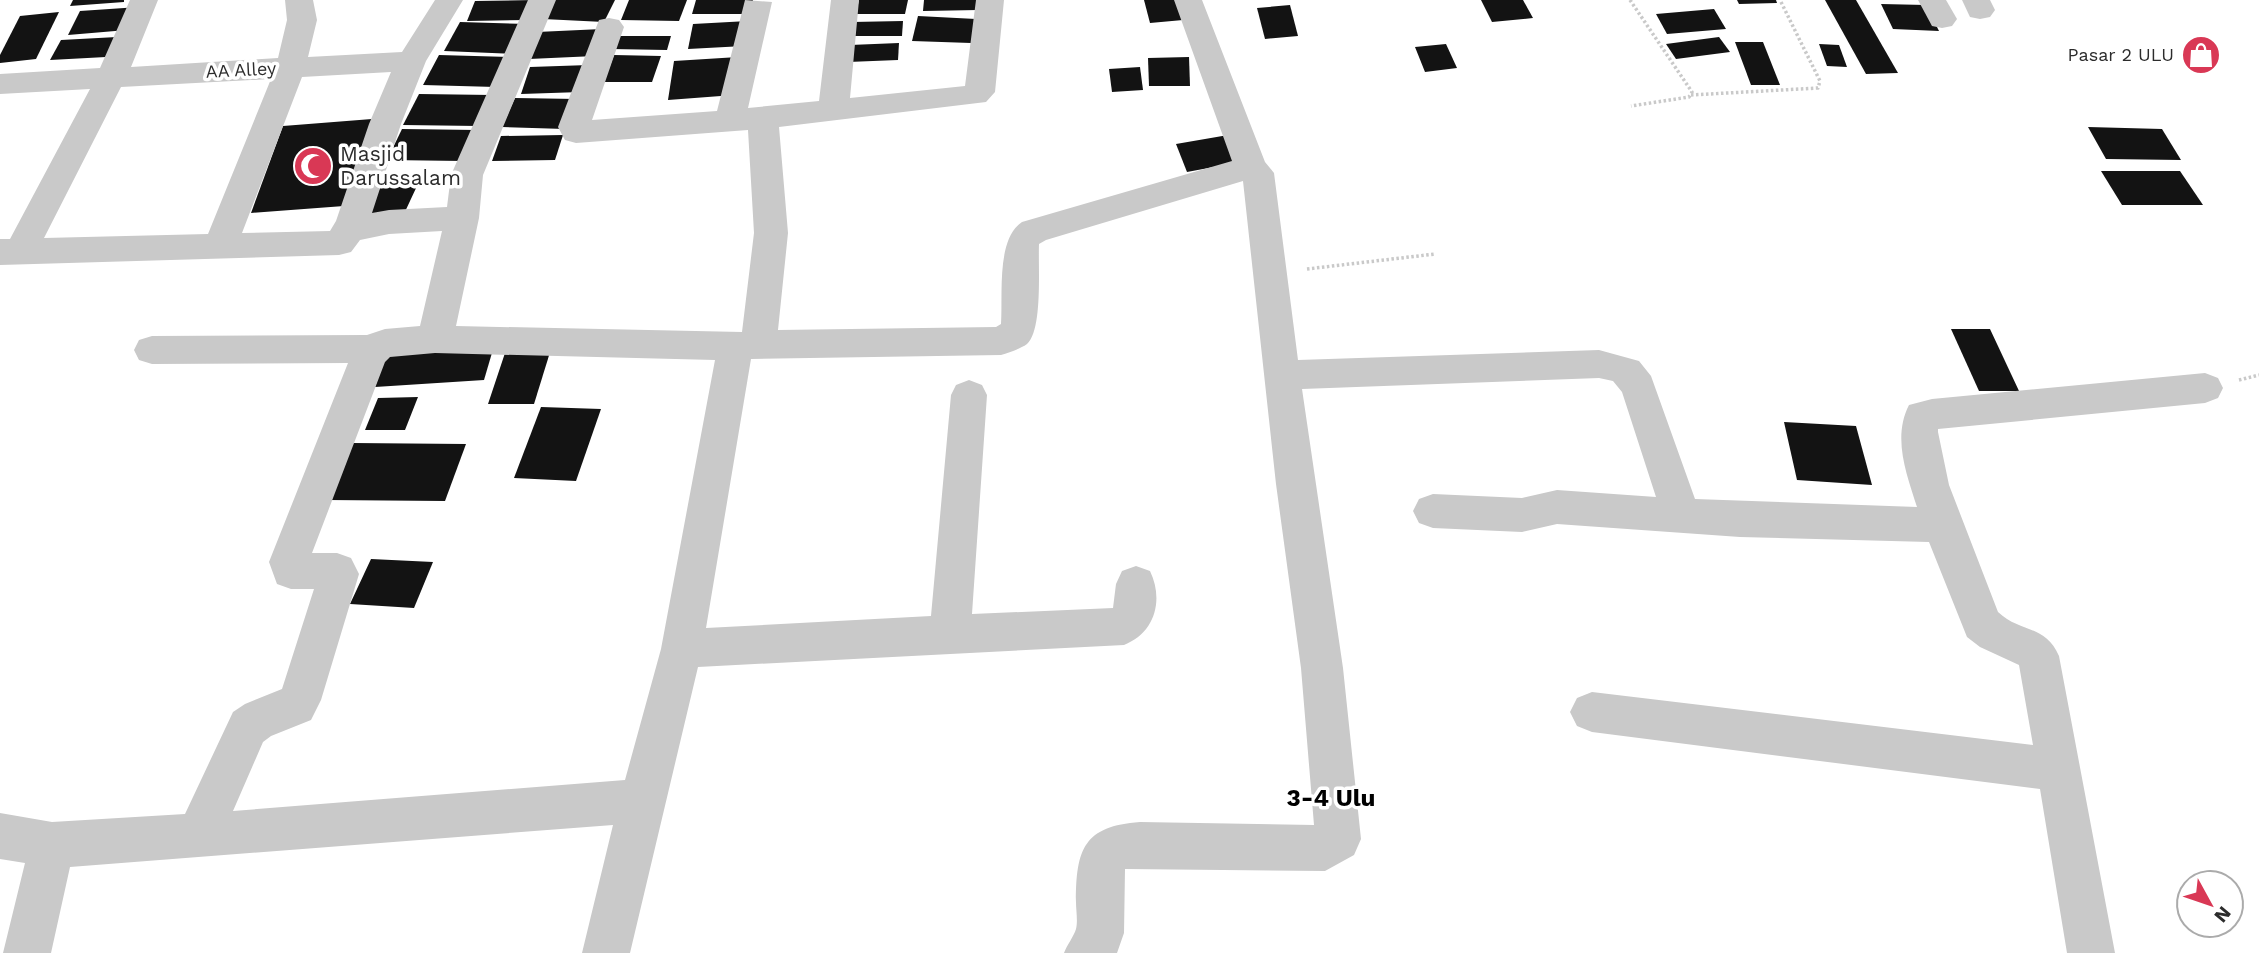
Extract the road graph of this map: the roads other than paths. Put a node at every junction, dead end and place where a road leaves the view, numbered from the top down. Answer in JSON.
{"nodes":[{"id":1,"x":144,"y":0,"type":"edge"},
{"id":2,"x":299,"y":0,"type":"edge"},
{"id":3,"x":449,"y":0,"type":"edge"},
{"id":4,"x":542,"y":0,"type":"edge"},
{"id":5,"x":845,"y":0,"type":"edge"},
{"id":6,"x":990,"y":0,"type":"edge"},
{"id":7,"x":1188,"y":0,"type":"edge"},
{"id":8,"x":758,"y":2,"type":"dead end"},
{"id":9,"x":609,"y":27,"type":"dead end"},
{"id":10,"x":411,"y":61,"type":"junction"},
{"id":11,"x":291,"y":67,"type":"junction"},
{"id":12,"x":111,"y":78,"type":"junction"},
{"id":13,"x":0,"y":85,"type":"edge"},
{"id":14,"x":833,"y":111,"type":"junction"},
{"id":15,"x":763,"y":118,"type":"junction"},
{"id":16,"x":730,"y":120,"type":"junction"},
{"id":17,"x":1251,"y":169,"type":"junction"},
{"id":18,"x":462,"y":218,"type":"junction"},
{"id":19,"x":352,"y":225,"type":"junction"},
{"id":20,"x":219,"y":248,"type":"junction"},
{"id":21,"x":10,"y":252,"type":"edge"},
{"id":22,"x":435,"y":339,"type":"junction"},
{"id":23,"x":747,"y":345,"type":"junction"},
{"id":24,"x":374,"y":349,"type":"junction"},
{"id":25,"x":152,"y":350,"type":"dead end"},
{"id":26,"x":1281,"y":375,"type":"junction"},
{"id":27,"x":2205,"y":388,"type":"dead end"},
{"id":28,"x":969,"y":395,"type":"dead end"},
{"id":29,"x":1433,"y":512,"type":"dead end"},
{"id":30,"x":1680,"y":515,"type":"junction"},
{"id":31,"x":1945,"y":525,"type":"junction"},
{"id":32,"x":1136,"y":584,"type":"dead end"},
{"id":33,"x":950,"y":634,"type":"junction"},
{"id":34,"x":682,"y":649,"type":"junction"},
{"id":35,"x":1592,"y":712,"type":"dead end"},
{"id":36,"x":2059,"y":770,"type":"junction"},
{"id":37,"x":642,"y":801,"type":"junction"},
{"id":38,"x":0,"y":836,"type":"edge"},
{"id":39,"x":198,"y":836,"type":"junction"},
{"id":40,"x":52,"y":845,"type":"junction"},
{"id":41,"x":1095,"y":949,"type":"edge"},
{"id":42,"x":27,"y":953,"type":"edge"},
{"id":43,"x":606,"y":953,"type":"edge"},
{"id":44,"x":2091,"y":953,"type":"edge"}],
"edges":[{"from":1,"to":12,"type":"street"},
{"from":2,"to":11,"type":"street"},
{"from":3,"to":10,"type":"street"},
{"from":4,"to":18,"type":"street"},
{"from":5,"to":14,"type":"street"},
{"from":6,"to":14,"type":"street"},
{"from":7,"to":17,"type":"street"},
{"from":8,"to":16,"type":"street"},
{"from":9,"to":16,"type":"street"},
{"from":10,"to":11,"type":"street","name":"AA Alley"},
{"from":10,"to":19,"type":"street"},
{"from":11,"to":12,"type":"street","name":"AA Alley"},
{"from":11,"to":20,"type":"street"},
{"from":12,"to":13,"type":"street","name":"AA Alley"},
{"from":12,"to":21,"type":"street"},
{"from":14,"to":15,"type":"street"},
{"from":15,"to":16,"type":"street"},
{"from":15,"to":23,"type":"street"},
{"from":17,"to":23,"type":"street"},
{"from":17,"to":26,"type":"street"},
{"from":18,"to":19,"type":"street"},
{"from":18,"to":22,"type":"street"},
{"from":19,"to":20,"type":"street"},
{"from":20,"to":21,"type":"street"},
{"from":22,"to":23,"type":"street"},
{"from":22,"to":24,"type":"street"},
{"from":23,"to":34,"type":"street"},
{"from":24,"to":25,"type":"street"},
{"from":24,"to":39,"type":"street"},
{"from":26,"to":30,"type":"street"},
{"from":26,"to":41,"type":"street"},
{"from":27,"to":31,"type":"street"},
{"from":28,"to":33,"type":"street"},
{"from":29,"to":30,"type":"street"},
{"from":30,"to":31,"type":"street"},
{"from":31,"to":36,"type":"street"},
{"from":32,"to":33,"type":"street"},
{"from":33,"to":34,"type":"street"},
{"from":34,"to":37,"type":"street"},
{"from":35,"to":36,"type":"street"},
{"from":36,"to":44,"type":"street"},
{"from":37,"to":39,"type":"street"},
{"from":37,"to":43,"type":"street"},
{"from":38,"to":40,"type":"street"},
{"from":39,"to":40,"type":"street"},
{"from":40,"to":42,"type":"street"}]}
